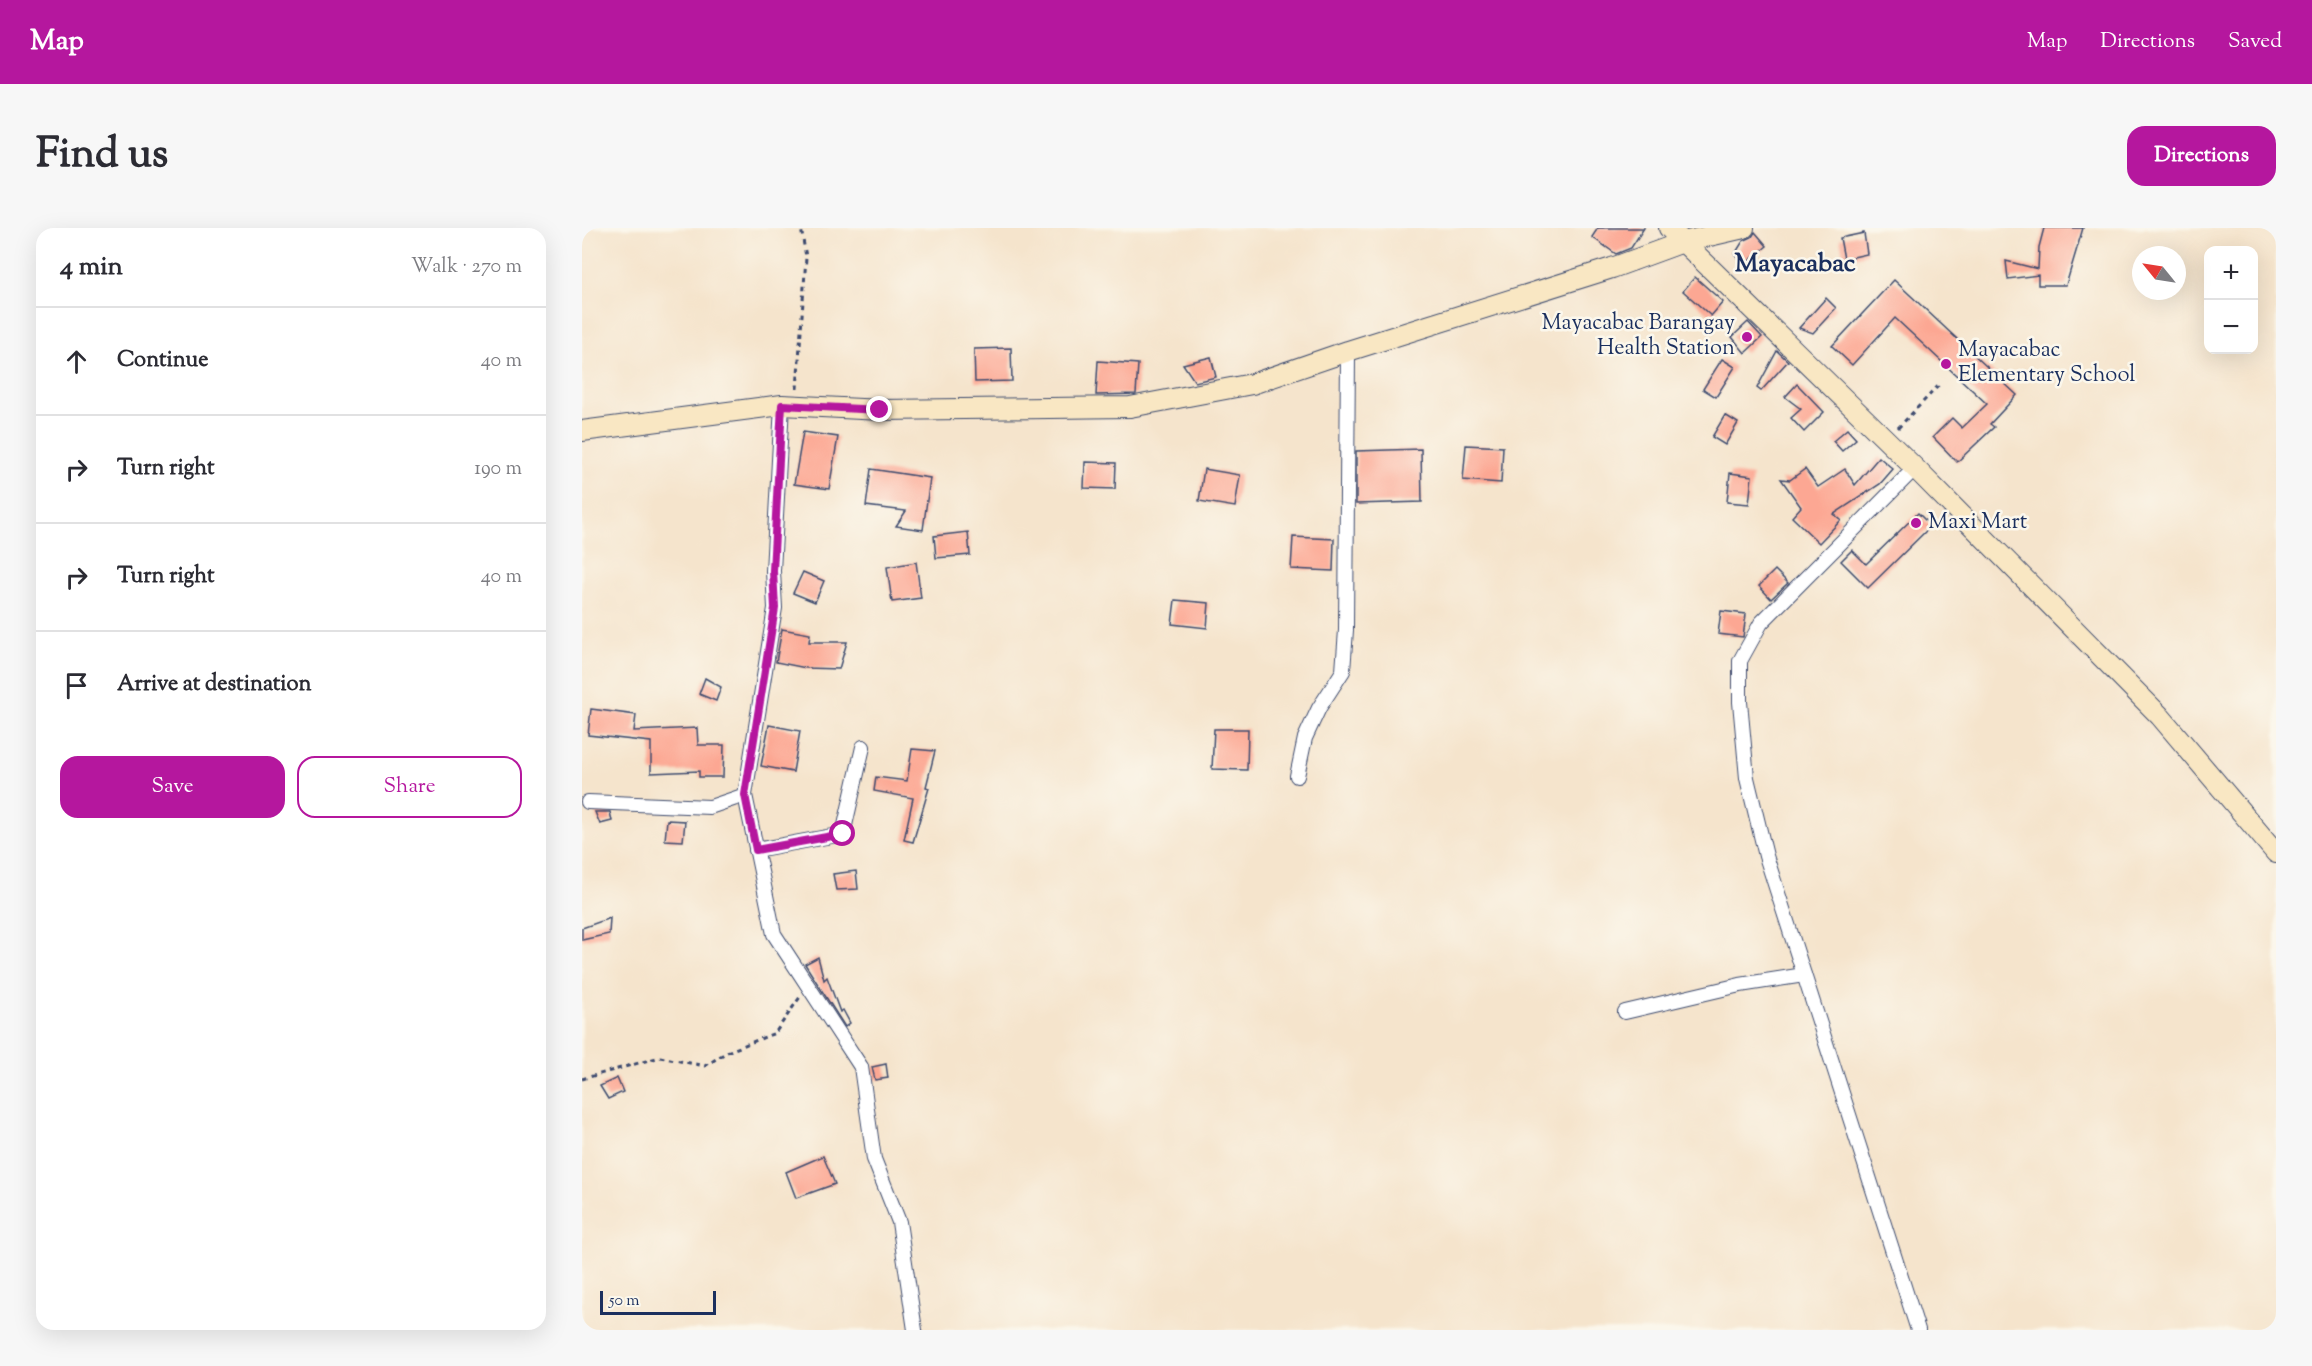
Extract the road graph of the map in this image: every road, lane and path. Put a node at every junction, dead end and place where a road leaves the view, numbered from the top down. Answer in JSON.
{"nodes":[{"id":1,"x":801,"y":228,"type":"edge"},
{"id":2,"x":1669,"y":228,"type":"edge"},
{"id":3,"x":1744,"y":228,"type":"edge"},
{"id":4,"x":1683,"y":242,"type":"junction"},
{"id":5,"x":1348,"y":351,"type":"junction"},
{"id":6,"x":1941,"y":383,"type":"dead end"},
{"id":7,"x":789,"y":405,"type":"junction"},
{"id":8,"x":582,"y":431,"type":"edge"},
{"id":9,"x":1886,"y":440,"type":"junction"},
{"id":10,"x":1915,"y":468,"type":"junction"},
{"id":11,"x":863,"y":747,"type":"dead end"},
{"id":12,"x":1297,"y":776,"type":"dead end"},
{"id":13,"x":745,"y":795,"type":"junction"},
{"id":14,"x":588,"y":802,"type":"dead end"},
{"id":15,"x":756,"y":850,"type":"junction"},
{"id":16,"x":2276,"y":853,"type":"edge"},
{"id":17,"x":1804,"y":975,"type":"junction"},
{"id":18,"x":808,"y":986,"type":"junction"},
{"id":19,"x":1625,"y":1012,"type":"dead end"},
{"id":20,"x":582,"y":1079,"type":"edge"},
{"id":21,"x":915,"y":1330,"type":"edge"},
{"id":22,"x":1918,"y":1330,"type":"edge"}],
"edges":[{"from":1,"to":7,"type":"path"},
{"from":2,"to":4,"type":"street"},
{"from":3,"to":4,"type":"street"},
{"from":4,"to":5,"type":"street"},
{"from":4,"to":9,"type":"street"},
{"from":5,"to":7,"type":"street"},
{"from":5,"to":12,"type":"street"},
{"from":6,"to":9,"type":"path"},
{"from":7,"to":8,"type":"street"},
{"from":7,"to":13,"type":"street"},
{"from":9,"to":10,"type":"street"},
{"from":10,"to":16,"type":"street"},
{"from":10,"to":17,"type":"street"},
{"from":11,"to":15,"type":"street"},
{"from":13,"to":14,"type":"street"},
{"from":13,"to":15,"type":"street"},
{"from":15,"to":18,"type":"street"},
{"from":17,"to":19,"type":"street"},
{"from":17,"to":22,"type":"street"},
{"from":18,"to":20,"type":"path"},
{"from":18,"to":21,"type":"street"}]}
